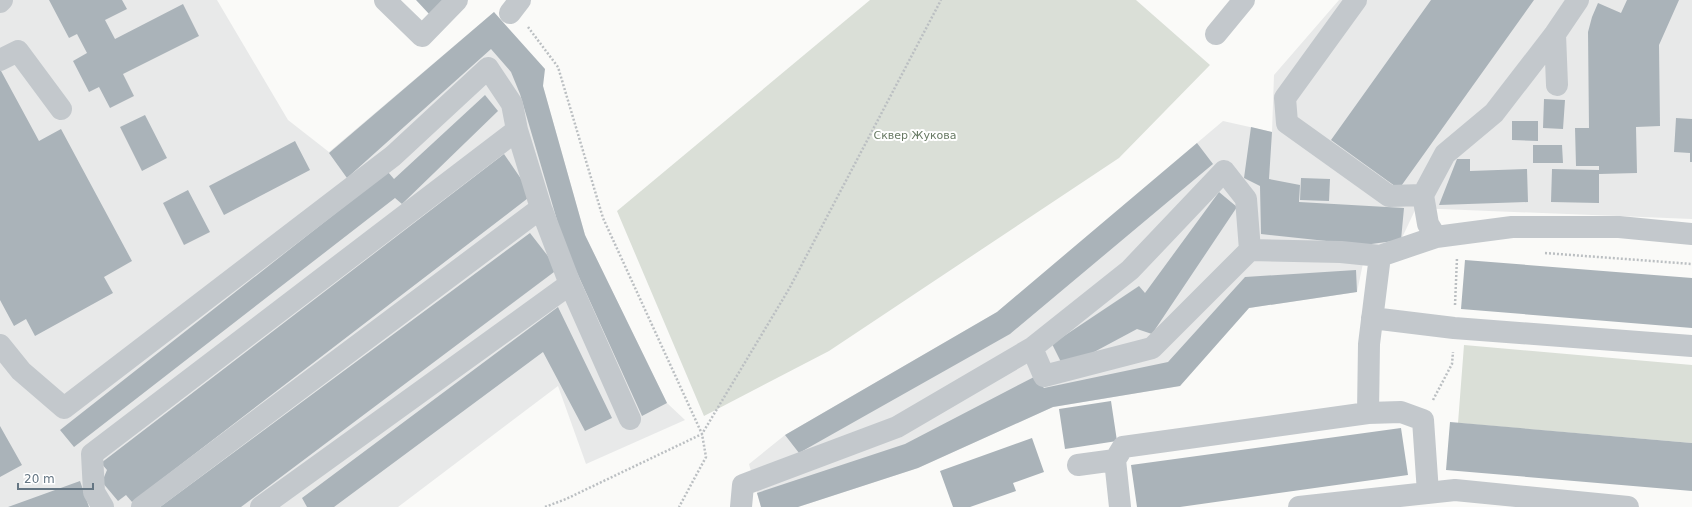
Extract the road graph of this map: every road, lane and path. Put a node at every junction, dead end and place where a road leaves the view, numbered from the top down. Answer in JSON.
{"nodes":[{"id":1,"x":2,"y":0,"type":"edge"},
{"id":2,"x":385,"y":0,"type":"edge"},
{"id":3,"x":457,"y":0,"type":"edge"},
{"id":4,"x":941,"y":0,"type":"edge"},
{"id":5,"x":1244,"y":0,"type":"edge"},
{"id":6,"x":1356,"y":0,"type":"edge"},
{"id":7,"x":1578,"y":0,"type":"edge"},
{"id":8,"x":0,"y":2,"type":"edge"},
{"id":9,"x":519,"y":12,"type":"edge"},
{"id":10,"x":1216,"y":34,"type":"dead end"},
{"id":11,"x":1555,"y":34,"type":"junction"},
{"id":12,"x":0,"y":60,"type":"edge"},
{"id":13,"x":1557,"y":85,"type":"dead end"},
{"id":14,"x":61,"y":109,"type":"dead end"},
{"id":15,"x":516,"y":130,"type":"junction"},
{"id":16,"x":1423,"y":195,"type":"junction"},
{"id":17,"x":541,"y":208,"type":"junction"},
{"id":18,"x":1692,"y":234,"type":"edge"},
{"id":19,"x":1436,"y":237,"type":"junction"},
{"id":20,"x":1250,"y":250,"type":"junction"},
{"id":21,"x":1544,"y":253,"type":"dead end"},
{"id":22,"x":1457,"y":254,"type":"dead end"},
{"id":23,"x":1380,"y":256,"type":"junction"},
{"id":24,"x":1692,"y":264,"type":"edge"},
{"id":25,"x":570,"y":284,"type":"junction"},
{"id":26,"x":1372,"y":318,"type":"junction"},
{"id":27,"x":1454,"y":328,"type":"junction"},
{"id":28,"x":0,"y":345,"type":"edge"},
{"id":29,"x":1692,"y":346,"type":"edge"},
{"id":30,"x":1032,"y":348,"type":"junction"},
{"id":31,"x":1368,"y":413,"type":"junction"},
{"id":32,"x":630,"y":419,"type":"dead end"},
{"id":33,"x":1423,"y":420,"type":"junction"},
{"id":34,"x":702,"y":434,"type":"junction"},
{"id":35,"x":1115,"y":460,"type":"junction"},
{"id":36,"x":1078,"y":465,"type":"dead end"},
{"id":37,"x":1428,"y":493,"type":"junction"},
{"id":38,"x":1380,"y":502,"type":"edge"},
{"id":39,"x":103,"y":507,"type":"edge"},
{"id":40,"x":142,"y":507,"type":"edge"},
{"id":41,"x":261,"y":507,"type":"edge"},
{"id":42,"x":545,"y":507,"type":"edge"},
{"id":43,"x":679,"y":507,"type":"edge"},
{"id":44,"x":741,"y":507,"type":"edge"},
{"id":45,"x":1120,"y":507,"type":"edge"},
{"id":46,"x":1299,"y":507,"type":"edge"},
{"id":47,"x":1628,"y":507,"type":"edge"}],
"edges":[{"from":1,"to":8,"type":"street"},
{"from":2,"to":3,"type":"street"},
{"from":4,"to":34,"type":"path"},
{"from":5,"to":10,"type":"street"},
{"from":6,"to":16,"type":"street"},
{"from":7,"to":11,"type":"street"},
{"from":9,"to":34,"type":"path"},
{"from":11,"to":13,"type":"street"},
{"from":11,"to":16,"type":"street"},
{"from":12,"to":14,"type":"street"},
{"from":15,"to":17,"type":"street"},
{"from":15,"to":28,"type":"street"},
{"from":15,"to":39,"type":"street"},
{"from":16,"to":19,"type":"street"},
{"from":17,"to":25,"type":"street"},
{"from":17,"to":40,"type":"street"},
{"from":18,"to":19,"type":"street"},
{"from":19,"to":23,"type":"street"},
{"from":20,"to":23,"type":"street"},
{"from":20,"to":30,"type":"street"},
{"from":20,"to":30,"type":"street"},
{"from":21,"to":24,"type":"path"},
{"from":22,"to":27,"type":"path"},
{"from":23,"to":26,"type":"street"},
{"from":25,"to":32,"type":"street"},
{"from":25,"to":41,"type":"street"},
{"from":26,"to":27,"type":"street"},
{"from":26,"to":31,"type":"street"},
{"from":27,"to":29,"type":"street"},
{"from":27,"to":33,"type":"path"},
{"from":30,"to":44,"type":"street"},
{"from":31,"to":33,"type":"street"},
{"from":31,"to":35,"type":"street"},
{"from":33,"to":37,"type":"street"},
{"from":34,"to":42,"type":"path"},
{"from":34,"to":43,"type":"path"},
{"from":35,"to":36,"type":"street"},
{"from":35,"to":45,"type":"street"},
{"from":37,"to":38,"type":"street"},
{"from":37,"to":47,"type":"street"},
{"from":38,"to":46,"type":"street"}]}
